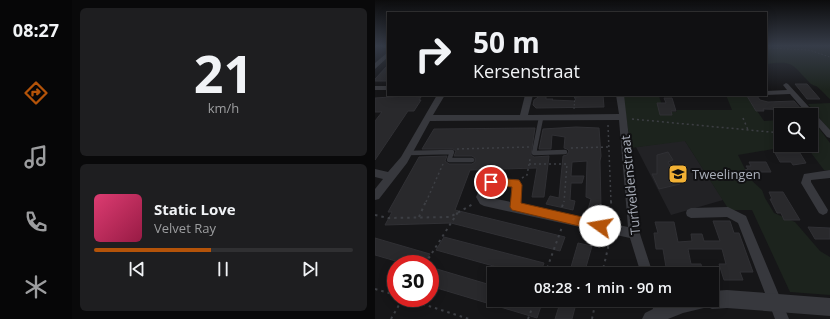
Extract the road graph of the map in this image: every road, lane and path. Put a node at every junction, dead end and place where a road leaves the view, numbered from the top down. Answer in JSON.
{"nodes":[{"id":1,"x":378,"y":61,"type":"edge"},
{"id":2,"x":375,"y":67,"type":"edge"},
{"id":3,"x":786,"y":85,"type":"dead end"},
{"id":4,"x":375,"y":88,"type":"edge"},
{"id":5,"x":387,"y":88,"type":"edge"},
{"id":6,"x":792,"y":92,"type":"junction"},
{"id":7,"x":767,"y":93,"type":"edge"},
{"id":8,"x":440,"y":96,"type":"edge"},
{"id":9,"x":529,"y":96,"type":"edge"},
{"id":10,"x":575,"y":96,"type":"edge"},
{"id":11,"x":620,"y":96,"type":"edge"},
{"id":12,"x":608,"y":117,"type":"junction"},
{"id":13,"x":428,"y":118,"type":"junction"},
{"id":14,"x":523,"y":118,"type":"junction"},
{"id":15,"x":541,"y":118,"type":"junction"},
{"id":16,"x":573,"y":118,"type":"junction"},
{"id":17,"x":623,"y":118,"type":"junction"},
{"id":18,"x":743,"y":118,"type":"dead end"},
{"id":19,"x":748,"y":130,"type":"junction"},
{"id":20,"x":774,"y":132,"type":"edge"},
{"id":21,"x":830,"y":135,"type":"edge"},
{"id":22,"x":535,"y":147,"type":"junction"},
{"id":23,"x":609,"y":147,"type":"junction"},
{"id":24,"x":452,"y":152,"type":"junction"},
{"id":25,"x":565,"y":152,"type":"joint"},
{"id":26,"x":408,"y":153,"type":"junction"},
{"id":27,"x":534,"y":153,"type":"junction"},
{"id":28,"x":449,"y":160,"type":"junction"},
{"id":29,"x":472,"y":160,"type":"dead end"},
{"id":30,"x":529,"y":164,"type":"junction"},
{"id":31,"x":375,"y":173,"type":"edge"},
{"id":32,"x":830,"y":174,"type":"edge"},
{"id":33,"x":391,"y":177,"type":"junction"},
{"id":34,"x":516,"y":183,"type":"junction"},
{"id":35,"x":375,"y":196,"type":"edge"},
{"id":36,"x":482,"y":199,"type":"junction"},
{"id":37,"x":516,"y":207,"type":"junction"},
{"id":38,"x":823,"y":210,"type":"dead end"},
{"id":39,"x":459,"y":211,"type":"junction"},
{"id":40,"x":691,"y":213,"type":"dead end"},
{"id":41,"x":375,"y":215,"type":"edge"},
{"id":42,"x":419,"y":217,"type":"junction"},
{"id":43,"x":562,"y":217,"type":"junction"},
{"id":44,"x":612,"y":229,"type":"junction"},
{"id":45,"x":633,"y":234,"type":"junction"},
{"id":46,"x":431,"y":255,"type":"edge"},
{"id":47,"x":547,"y":267,"type":"edge"},
{"id":48,"x":604,"y":267,"type":"edge"},
{"id":49,"x":645,"y":267,"type":"edge"},
{"id":50,"x":375,"y":289,"type":"edge"},
{"id":51,"x":387,"y":293,"type":"edge"},
{"id":52,"x":719,"y":300,"type":"edge"},
{"id":53,"x":398,"y":307,"type":"edge"},
{"id":54,"x":431,"y":307,"type":"edge"},
{"id":55,"x":532,"y":307,"type":"edge"},
{"id":56,"x":595,"y":307,"type":"edge"},
{"id":57,"x":668,"y":307,"type":"edge"},
{"id":58,"x":830,"y":307,"type":"edge"},
{"id":59,"x":656,"y":310,"type":"edge"},
{"id":60,"x":779,"y":311,"type":"edge"},
{"id":61,"x":391,"y":319,"type":"edge"},
{"id":62,"x":469,"y":319,"type":"edge"},
{"id":63,"x":528,"y":319,"type":"edge"},
{"id":64,"x":592,"y":319,"type":"edge"}],
"edges":[{"from":1,"to":2,"type":"street"},
{"from":3,"to":6,"type":"street"},
{"from":4,"to":5,"type":"street"},
{"from":6,"to":7,"type":"street"},
{"from":6,"to":21,"type":"street"},
{"from":8,"to":13,"type":"street"},
{"from":9,"to":14,"type":"street"},
{"from":10,"to":16,"type":"path"},
{"from":11,"to":17,"type":"street","name":"Turfveldenstraat"},
{"from":12,"to":16,"type":"street"},
{"from":12,"to":17,"type":"street"},
{"from":12,"to":23,"type":"path"},
{"from":13,"to":14,"type":"street"},
{"from":13,"to":26,"type":"street"},
{"from":14,"to":15,"type":"street"},
{"from":15,"to":16,"type":"street"},
{"from":15,"to":22,"type":"lane"},
{"from":17,"to":19,"type":"path"},
{"from":17,"to":45,"type":"street","name":"Turfveldenstraat"},
{"from":18,"to":19,"type":"path"},
{"from":19,"to":20,"type":"path"},
{"from":22,"to":24,"type":"path"},
{"from":22,"to":27,"type":"lane"},
{"from":23,"to":25,"type":"path"},
{"from":23,"to":44,"type":"path"},
{"from":24,"to":26,"type":"lane"},
{"from":24,"to":28,"type":"lane"},
{"from":25,"to":27,"type":"lane"},
{"from":26,"to":33,"type":"street"},
{"from":27,"to":30,"type":"path"},
{"from":28,"to":29,"type":"lane"},
{"from":28,"to":42,"type":"path"},
{"from":30,"to":34,"type":"path"},
{"from":30,"to":43,"type":"path"},
{"from":31,"to":33,"type":"street"},
{"from":32,"to":38,"type":"street"},
{"from":33,"to":35,"type":"street"},
{"from":34,"to":36,"type":"street"},
{"from":34,"to":37,"type":"street"},
{"from":36,"to":37,"type":"street"},
{"from":36,"to":39,"type":"path"},
{"from":37,"to":43,"type":"street"},
{"from":39,"to":42,"type":"path"},
{"from":39,"to":46,"type":"path"},
{"from":40,"to":60,"type":"street"},
{"from":41,"to":42,"type":"path"},
{"from":43,"to":44,"type":"street"},
{"from":43,"to":47,"type":"path"},
{"from":44,"to":45,"type":"street"},
{"from":44,"to":48,"type":"path"},
{"from":45,"to":49,"type":"street","name":"Turfveldenstraat"},
{"from":50,"to":51,"type":"path"},
{"from":52,"to":60,"type":"street"},
{"from":53,"to":61,"type":"path"},
{"from":54,"to":62,"type":"path"},
{"from":55,"to":63,"type":"path"},
{"from":56,"to":64,"type":"path"},
{"from":57,"to":59,"type":"street"},
{"from":58,"to":60,"type":"street"}]}
